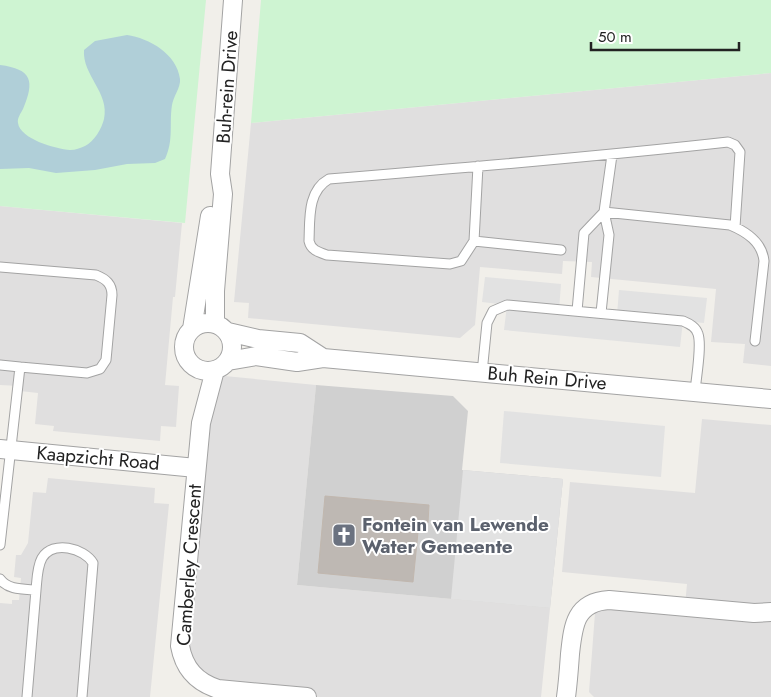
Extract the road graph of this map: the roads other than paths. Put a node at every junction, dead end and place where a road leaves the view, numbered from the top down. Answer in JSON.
{"nodes":[{"id":1,"x":233,"y":0,"type":"edge"},
{"id":2,"x":612,"y":155,"type":"junction"},
{"id":3,"x":478,"y":166,"type":"junction"},
{"id":4,"x":220,"y":174,"type":"junction"},
{"id":5,"x":604,"y":212,"type":"junction"},
{"id":6,"x":735,"y":227,"type":"junction"},
{"id":7,"x":474,"y":241,"type":"junction"},
{"id":8,"x":561,"y":250,"type":"dead end"},
{"id":9,"x":0,"y":267,"type":"edge"},
{"id":10,"x":576,"y":311,"type":"junction"},
{"id":11,"x":601,"y":314,"type":"junction"},
{"id":12,"x":221,"y":327,"type":"junction"},
{"id":13,"x":192,"y":329,"type":"junction"},
{"id":14,"x":755,"y":341,"type":"dead end"},
{"id":15,"x":323,"y":358,"type":"junction"},
{"id":16,"x":0,"y":365,"type":"edge"},
{"id":17,"x":192,"y":365,"type":"junction"},
{"id":18,"x":221,"y":366,"type":"junction"},
{"id":19,"x":20,"y":367,"type":"junction"},
{"id":20,"x":482,"y":373,"type":"junction"},
{"id":21,"x":695,"y":392,"type":"junction"},
{"id":22,"x":771,"y":399,"type":"edge"},
{"id":23,"x":200,"y":423,"type":"junction"},
{"id":24,"x":5,"y":450,"type":"edge"},
{"id":25,"x":196,"y":468,"type":"junction"},
{"id":26,"x":0,"y":545,"type":"edge"},
{"id":27,"x":0,"y":579,"type":"edge"},
{"id":28,"x":36,"y":590,"type":"junction"},
{"id":29,"x":771,"y":612,"type":"edge"},
{"id":30,"x":27,"y":697,"type":"edge"},
{"id":31,"x":82,"y":697,"type":"edge"},
{"id":32,"x":307,"y":697,"type":"edge"},
{"id":33,"x":566,"y":697,"type":"edge"}],
"edges":[{"from":1,"to":4,"type":"street","name":"Buh-rein Drive"},
{"from":2,"to":3,"type":"lane"},
{"from":2,"to":5,"type":"lane"},
{"from":2,"to":6,"type":"lane"},
{"from":3,"to":7,"type":"lane"},
{"from":3,"to":7,"type":"lane"},
{"from":4,"to":12,"type":"street","name":"Buh-rein Drive"},
{"from":4,"to":13,"type":"street","name":"Buh-rein Drive"},
{"from":5,"to":6,"type":"lane"},
{"from":5,"to":10,"type":"lane"},
{"from":5,"to":11,"type":"lane"},
{"from":6,"to":14,"type":"lane"},
{"from":7,"to":8,"type":"lane"},
{"from":9,"to":19,"type":"lane"},
{"from":10,"to":11,"type":"lane"},
{"from":10,"to":20,"type":"lane"},
{"from":11,"to":21,"type":"lane"},
{"from":12,"to":13,"type":"street"},
{"from":12,"to":15,"type":"street","name":"Buh Rein Drive"},
{"from":12,"to":18,"type":"street"},
{"from":13,"to":17,"type":"street"},
{"from":15,"to":18,"type":"street","name":"Buh Rein Drive"},
{"from":15,"to":20,"type":"street","name":"Buh Rein Drive"},
{"from":16,"to":19,"type":"lane"},
{"from":17,"to":18,"type":"street"},
{"from":17,"to":23,"type":"street","name":"Camberley Crescent"},
{"from":18,"to":23,"type":"street","name":"Camberley Crescent"},
{"from":19,"to":24,"type":"lane"},
{"from":20,"to":21,"type":"street","name":"Buh Rein Drive"},
{"from":21,"to":22,"type":"street","name":"Buh Rein Drive"},
{"from":23,"to":25,"type":"street","name":"Camberley Crescent"},
{"from":24,"to":25,"type":"street","name":"Kaapzicht Road"},
{"from":24,"to":26,"type":"lane"},
{"from":25,"to":32,"type":"street","name":"Camberley Crescent"},
{"from":27,"to":28,"type":"lane"},
{"from":28,"to":30,"type":"lane"},
{"from":28,"to":31,"type":"lane"},
{"from":29,"to":33,"type":"street"}]}
